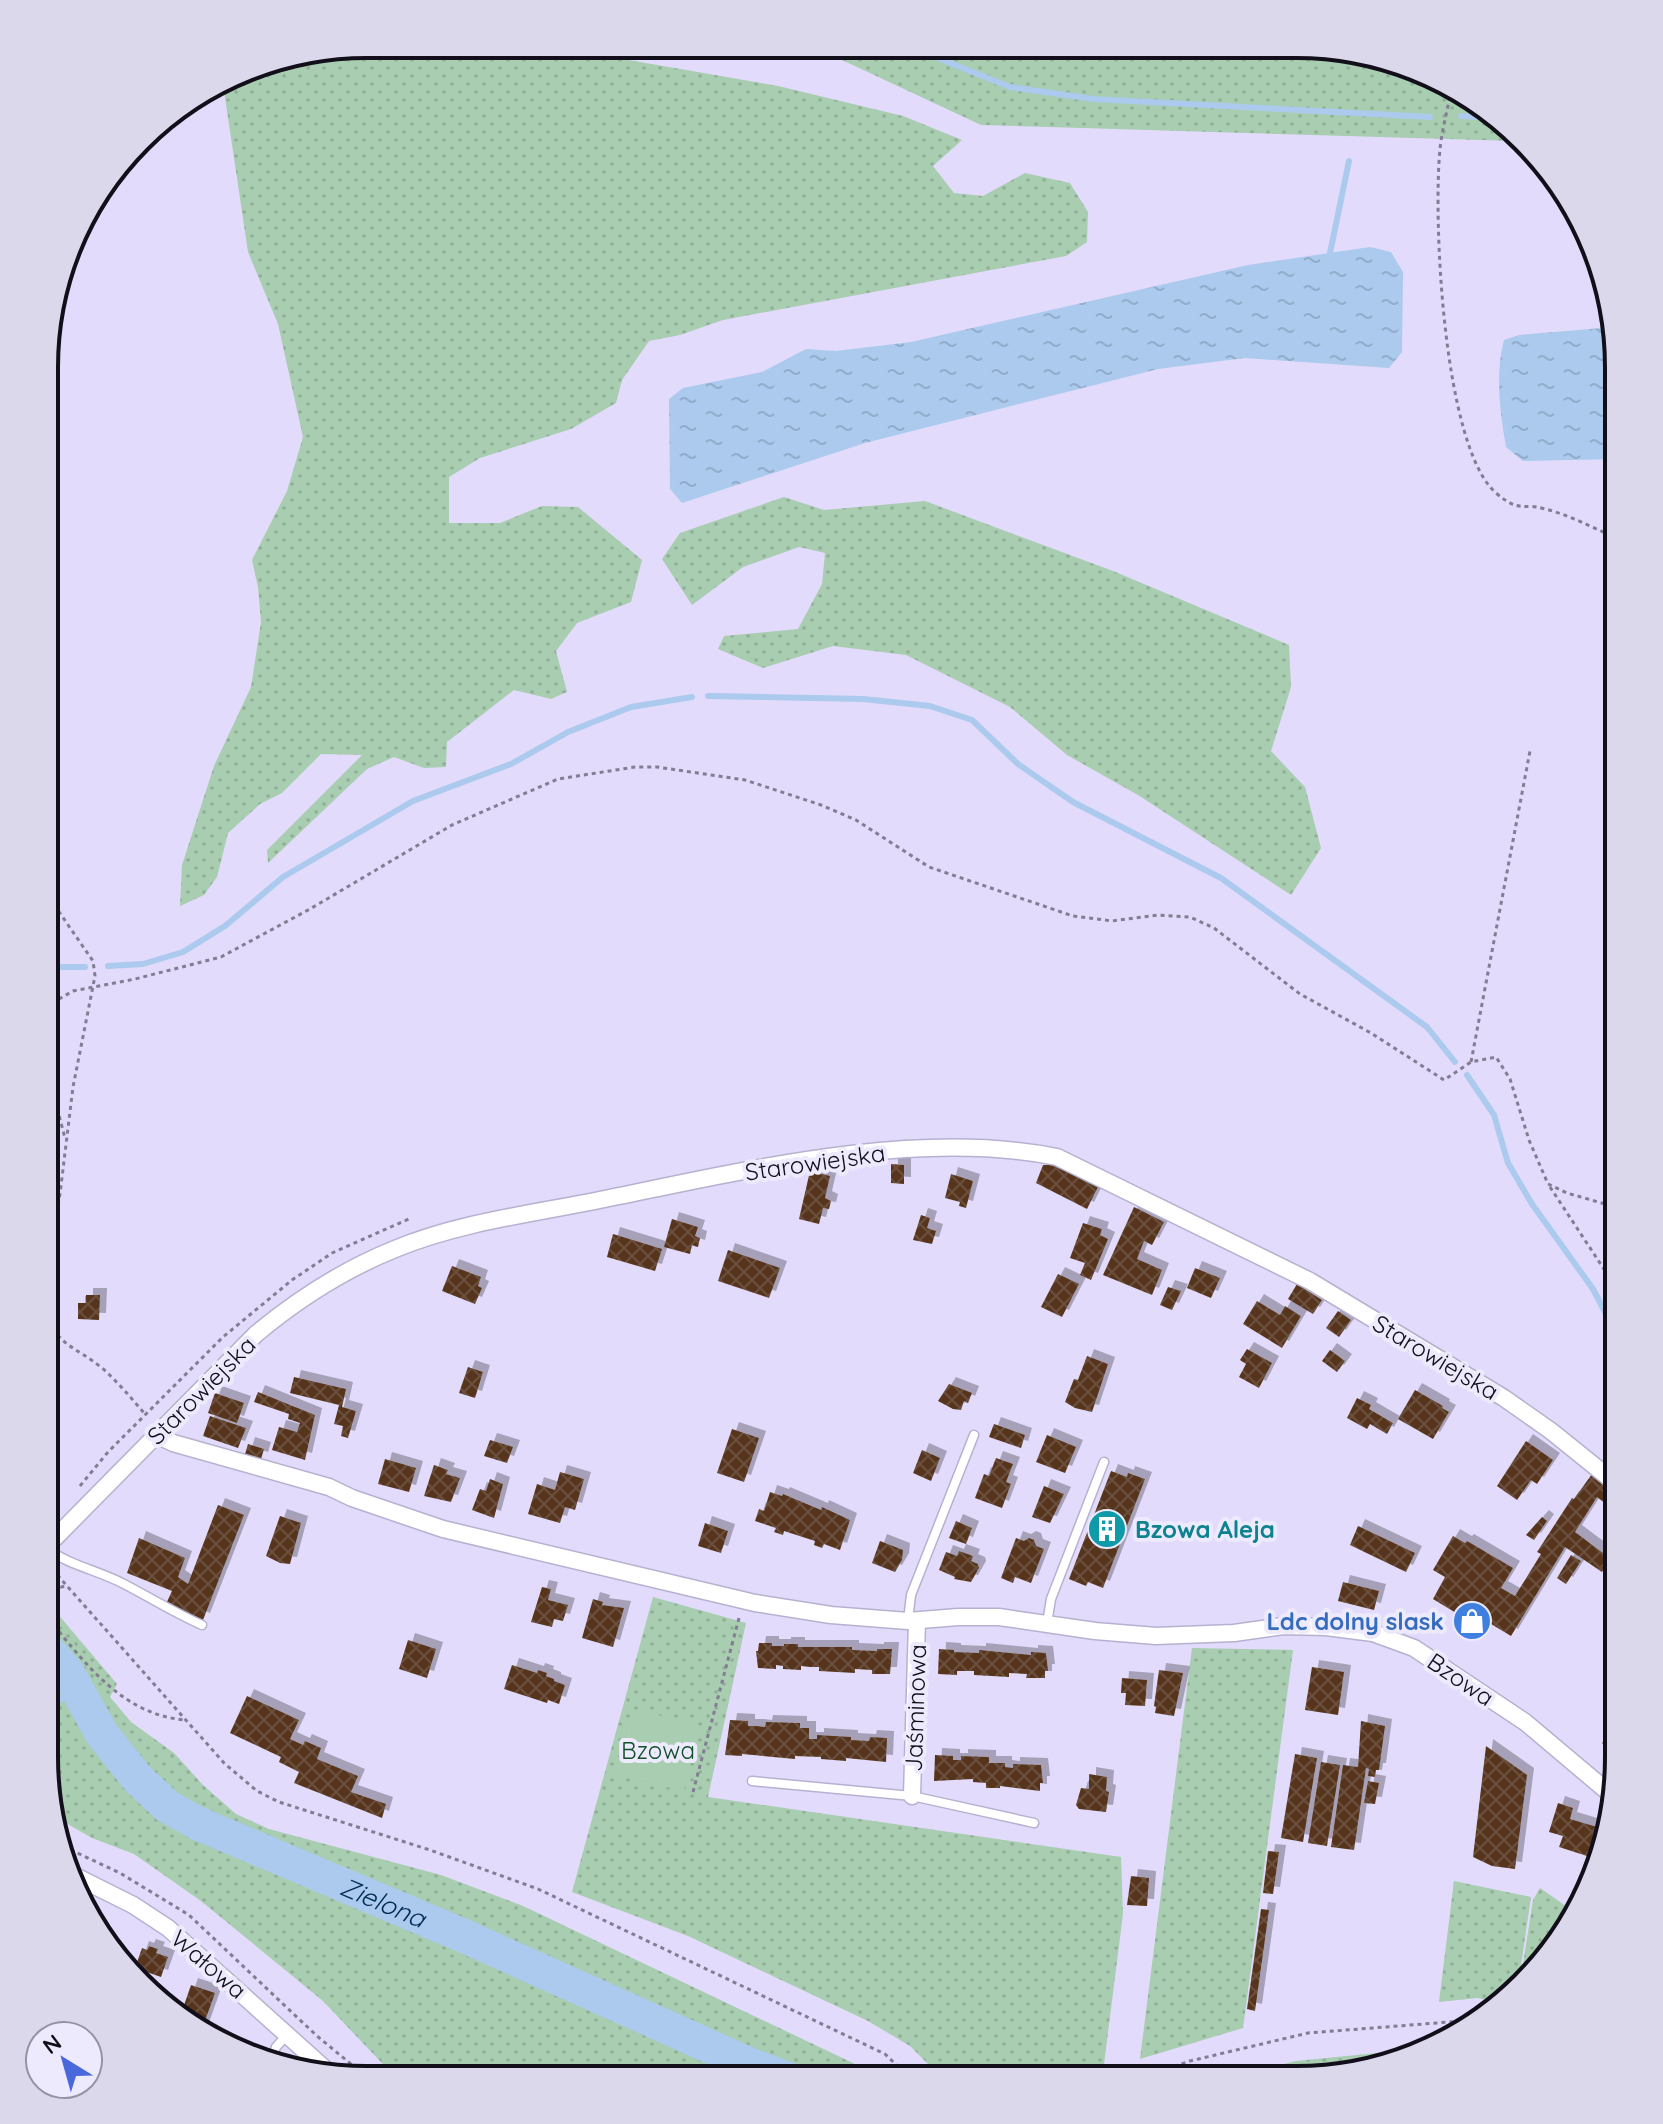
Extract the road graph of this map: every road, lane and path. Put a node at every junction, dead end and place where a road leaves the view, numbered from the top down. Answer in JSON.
{"nodes":[{"id":1,"x":1449,"y":99,"type":"edge"},
{"id":2,"x":1605,"y":533,"type":"edge"},
{"id":3,"x":1530,"y":751,"type":"dead end"},
{"id":4,"x":58,"y":910,"type":"edge"},
{"id":5,"x":93,"y":989,"type":"junction"},
{"id":6,"x":58,"y":1000,"type":"edge"},
{"id":7,"x":1471,"y":1062,"type":"junction"},
{"id":8,"x":58,"y":1112,"type":"edge"},
{"id":9,"x":66,"y":1142,"type":"junction"},
{"id":10,"x":1548,"y":1184,"type":"junction"},
{"id":11,"x":58,"y":1196,"type":"edge"},
{"id":12,"x":1605,"y":1204,"type":"edge"},
{"id":13,"x":1605,"y":1271,"type":"edge"},
{"id":14,"x":58,"y":1336,"type":"edge"},
{"id":15,"x":145,"y":1414,"type":"dead end"},
{"id":16,"x":156,"y":1435,"type":"junction"},
{"id":17,"x":974,"y":1435,"type":"dead end"},
{"id":18,"x":1104,"y":1462,"type":"dead end"},
{"id":19,"x":1605,"y":1475,"type":"edge"},
{"id":20,"x":58,"y":1535,"type":"edge"},
{"id":21,"x":58,"y":1557,"type":"edge"},
{"id":22,"x":58,"y":1576,"type":"edge"},
{"id":23,"x":58,"y":1586,"type":"edge"},
{"id":24,"x":68,"y":1586,"type":"junction"},
{"id":25,"x":743,"y":1600,"type":"junction"},
{"id":26,"x":912,"y":1621,"type":"junction"},
{"id":27,"x":1047,"y":1623,"type":"junction"},
{"id":28,"x":202,"y":1625,"type":"dead end"},
{"id":29,"x":58,"y":1630,"type":"edge"},
{"id":30,"x":186,"y":1720,"type":"junction"},
{"id":31,"x":752,"y":1781,"type":"dead end"},
{"id":32,"x":1603,"y":1788,"type":"edge"},
{"id":33,"x":693,"y":1792,"type":"dead end"},
{"id":34,"x":912,"y":1796,"type":"junction"},
{"id":35,"x":1034,"y":1823,"type":"dead end"},
{"id":36,"x":85,"y":1881,"type":"edge"},
{"id":37,"x":1455,"y":2022,"type":"edge"},
{"id":38,"x":288,"y":2035,"type":"junction"},
{"id":39,"x":274,"y":2052,"type":"edge"},
{"id":40,"x":317,"y":2062,"type":"edge"},
{"id":41,"x":897,"y":2066,"type":"edge"},
{"id":42,"x":1175,"y":2066,"type":"edge"}],
"edges":[{"from":1,"to":2,"type":"path"},
{"from":3,"to":7,"type":"path"},
{"from":4,"to":5,"type":"path"},
{"from":5,"to":6,"type":"path"},
{"from":5,"to":7,"type":"path"},
{"from":5,"to":9,"type":"path"},
{"from":7,"to":10,"type":"path"},
{"from":8,"to":9,"type":"path"},
{"from":9,"to":11,"type":"path"},
{"from":10,"to":12,"type":"path"},
{"from":10,"to":13,"type":"path"},
{"from":14,"to":15,"type":"path"},
{"from":16,"to":19,"type":"street","name":"Starowiejska"},
{"from":16,"to":20,"type":"street","name":"Starowiejska"},
{"from":16,"to":25,"type":"street","name":"Bzowa"},
{"from":17,"to":26,"type":"lane"},
{"from":18,"to":27,"type":"lane"},
{"from":21,"to":28,"type":"lane"},
{"from":22,"to":24,"type":"path"},
{"from":23,"to":24,"type":"path"},
{"from":24,"to":30,"type":"path"},
{"from":25,"to":26,"type":"street","name":"Bzowa"},
{"from":25,"to":33,"type":"path"},
{"from":26,"to":27,"type":"street","name":"Bzowa"},
{"from":26,"to":34,"type":"street","name":"Jaśminowa"},
{"from":27,"to":32,"type":"street","name":"Bzowa"},
{"from":29,"to":30,"type":"path"},
{"from":30,"to":41,"type":"path"},
{"from":31,"to":34,"type":"lane"},
{"from":34,"to":35,"type":"lane"},
{"from":36,"to":38,"type":"street","name":"Wałowa"},
{"from":37,"to":42,"type":"path"},
{"from":38,"to":39,"type":"lane"},
{"from":38,"to":40,"type":"street","name":"Wałowa"}]}
